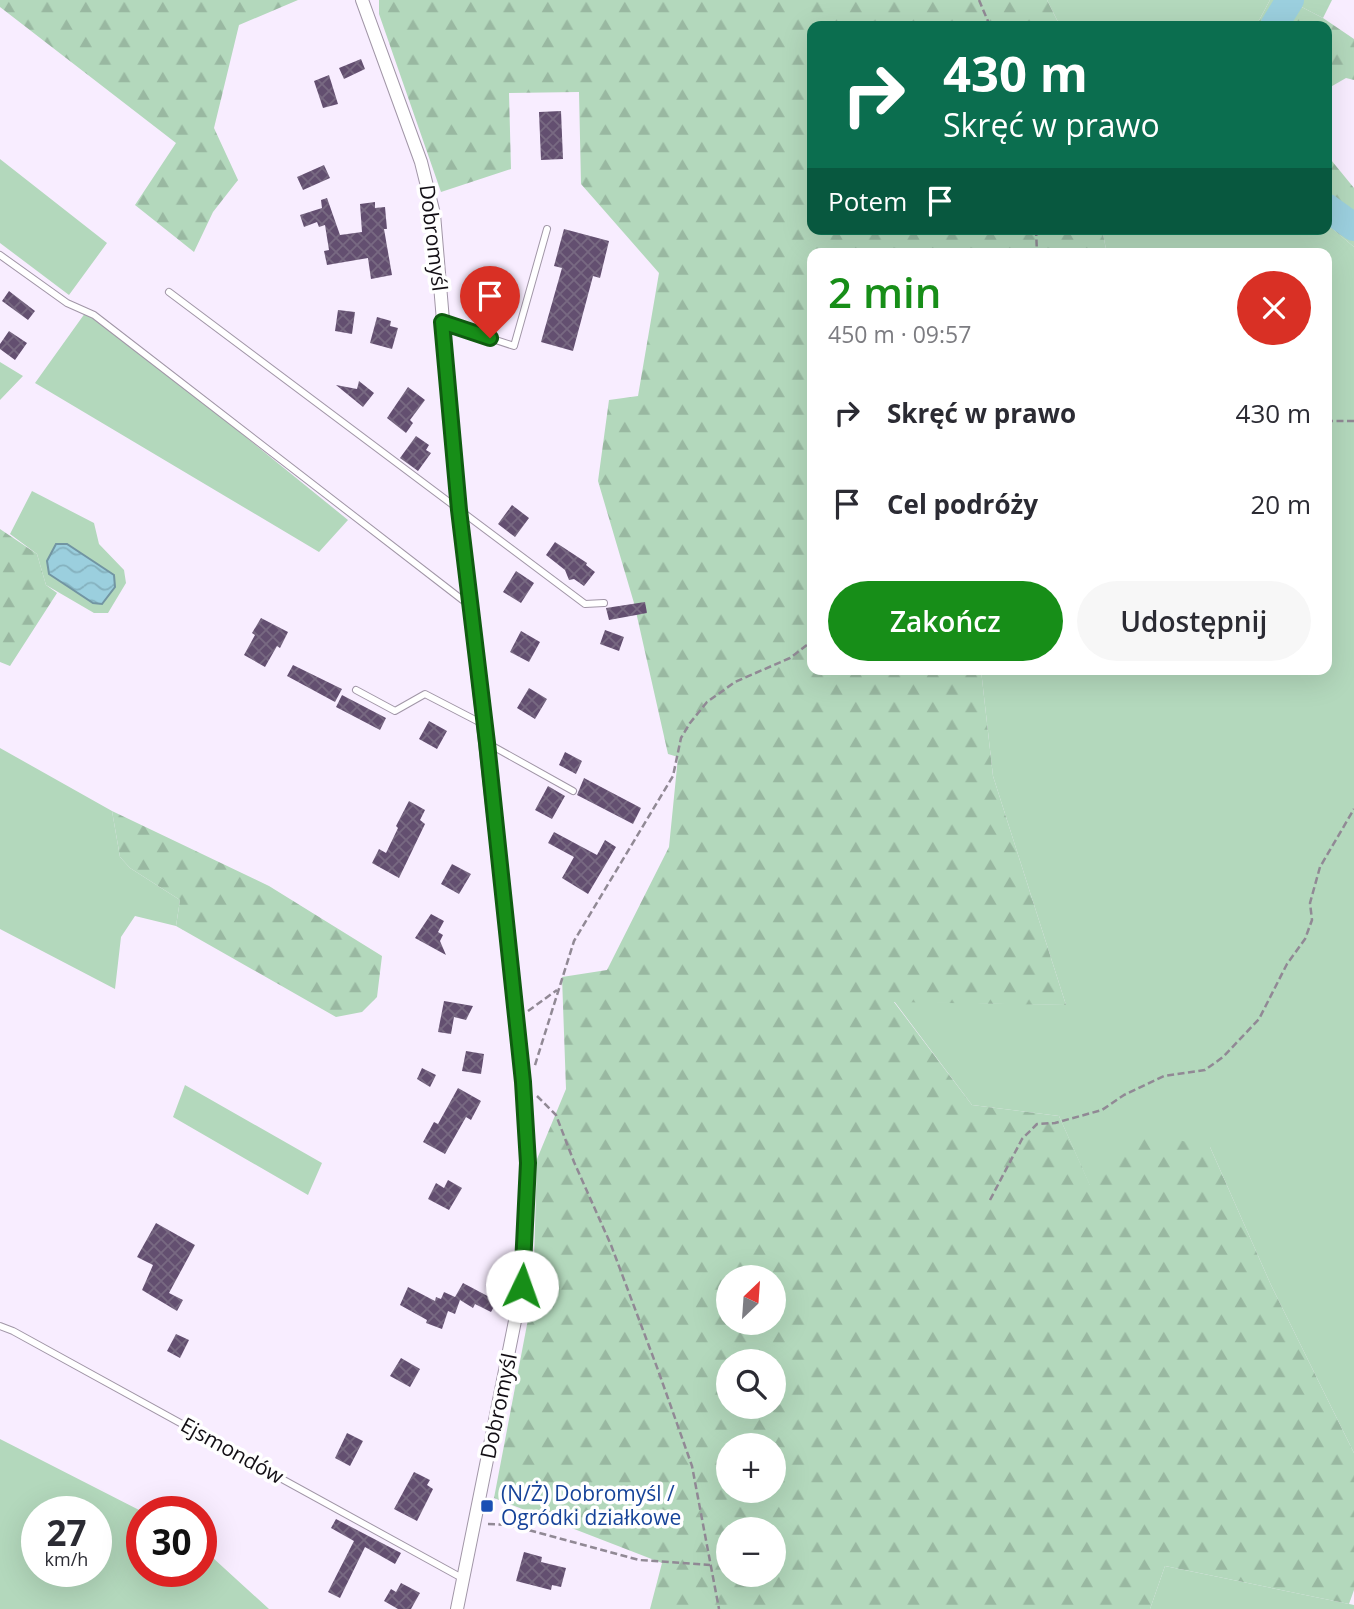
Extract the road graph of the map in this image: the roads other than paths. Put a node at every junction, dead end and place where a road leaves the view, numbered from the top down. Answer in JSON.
{"nodes":[{"id":1,"x":362,"y":0,"type":"edge"},
{"id":2,"x":368,"y":0,"type":"edge"},
{"id":3,"x":368,"y":16,"type":"junction"},
{"id":4,"x":547,"y":229,"type":"dead end"},
{"id":5,"x":0,"y":255,"type":"edge"},
{"id":6,"x":169,"y":292,"type":"dead end"},
{"id":7,"x":442,"y":322,"type":"junction"},
{"id":8,"x":459,"y":510,"type":"junction"},
{"id":9,"x":604,"y":603,"type":"dead end"},
{"id":10,"x":471,"y":606,"type":"junction"},
{"id":11,"x":356,"y":690,"type":"dead end"},
{"id":12,"x":485,"y":725,"type":"junction"},
{"id":13,"x":487,"y":743,"type":"junction"},
{"id":14,"x":573,"y":791,"type":"dead end"},
{"id":15,"x":0,"y":1326,"type":"edge"},
{"id":16,"x":463,"y":1579,"type":"junction"},
{"id":17,"x":457,"y":1609,"type":"edge"}],
"edges":[{"from":1,"to":3,"type":"street","name":"Dobromyśl"},
{"from":2,"to":3,"type":"lane"},
{"from":3,"to":7,"type":"street","name":"Dobromyśl"},
{"from":4,"to":7,"type":"lane"},
{"from":5,"to":10,"type":"lane"},
{"from":6,"to":8,"type":"lane"},
{"from":7,"to":8,"type":"street","name":"Dobromyśl"},
{"from":8,"to":9,"type":"lane"},
{"from":8,"to":10,"type":"street","name":"Dobromyśl"},
{"from":10,"to":12,"type":"street","name":"Dobromyśl"},
{"from":11,"to":12,"type":"lane"},
{"from":12,"to":13,"type":"street","name":"Dobromyśl"},
{"from":13,"to":14,"type":"lane"},
{"from":13,"to":16,"type":"street","name":"Dobromyśl"},
{"from":15,"to":16,"type":"lane","name":"Ejsmondów"},
{"from":16,"to":17,"type":"street","name":"Dobromyśl"}]}
